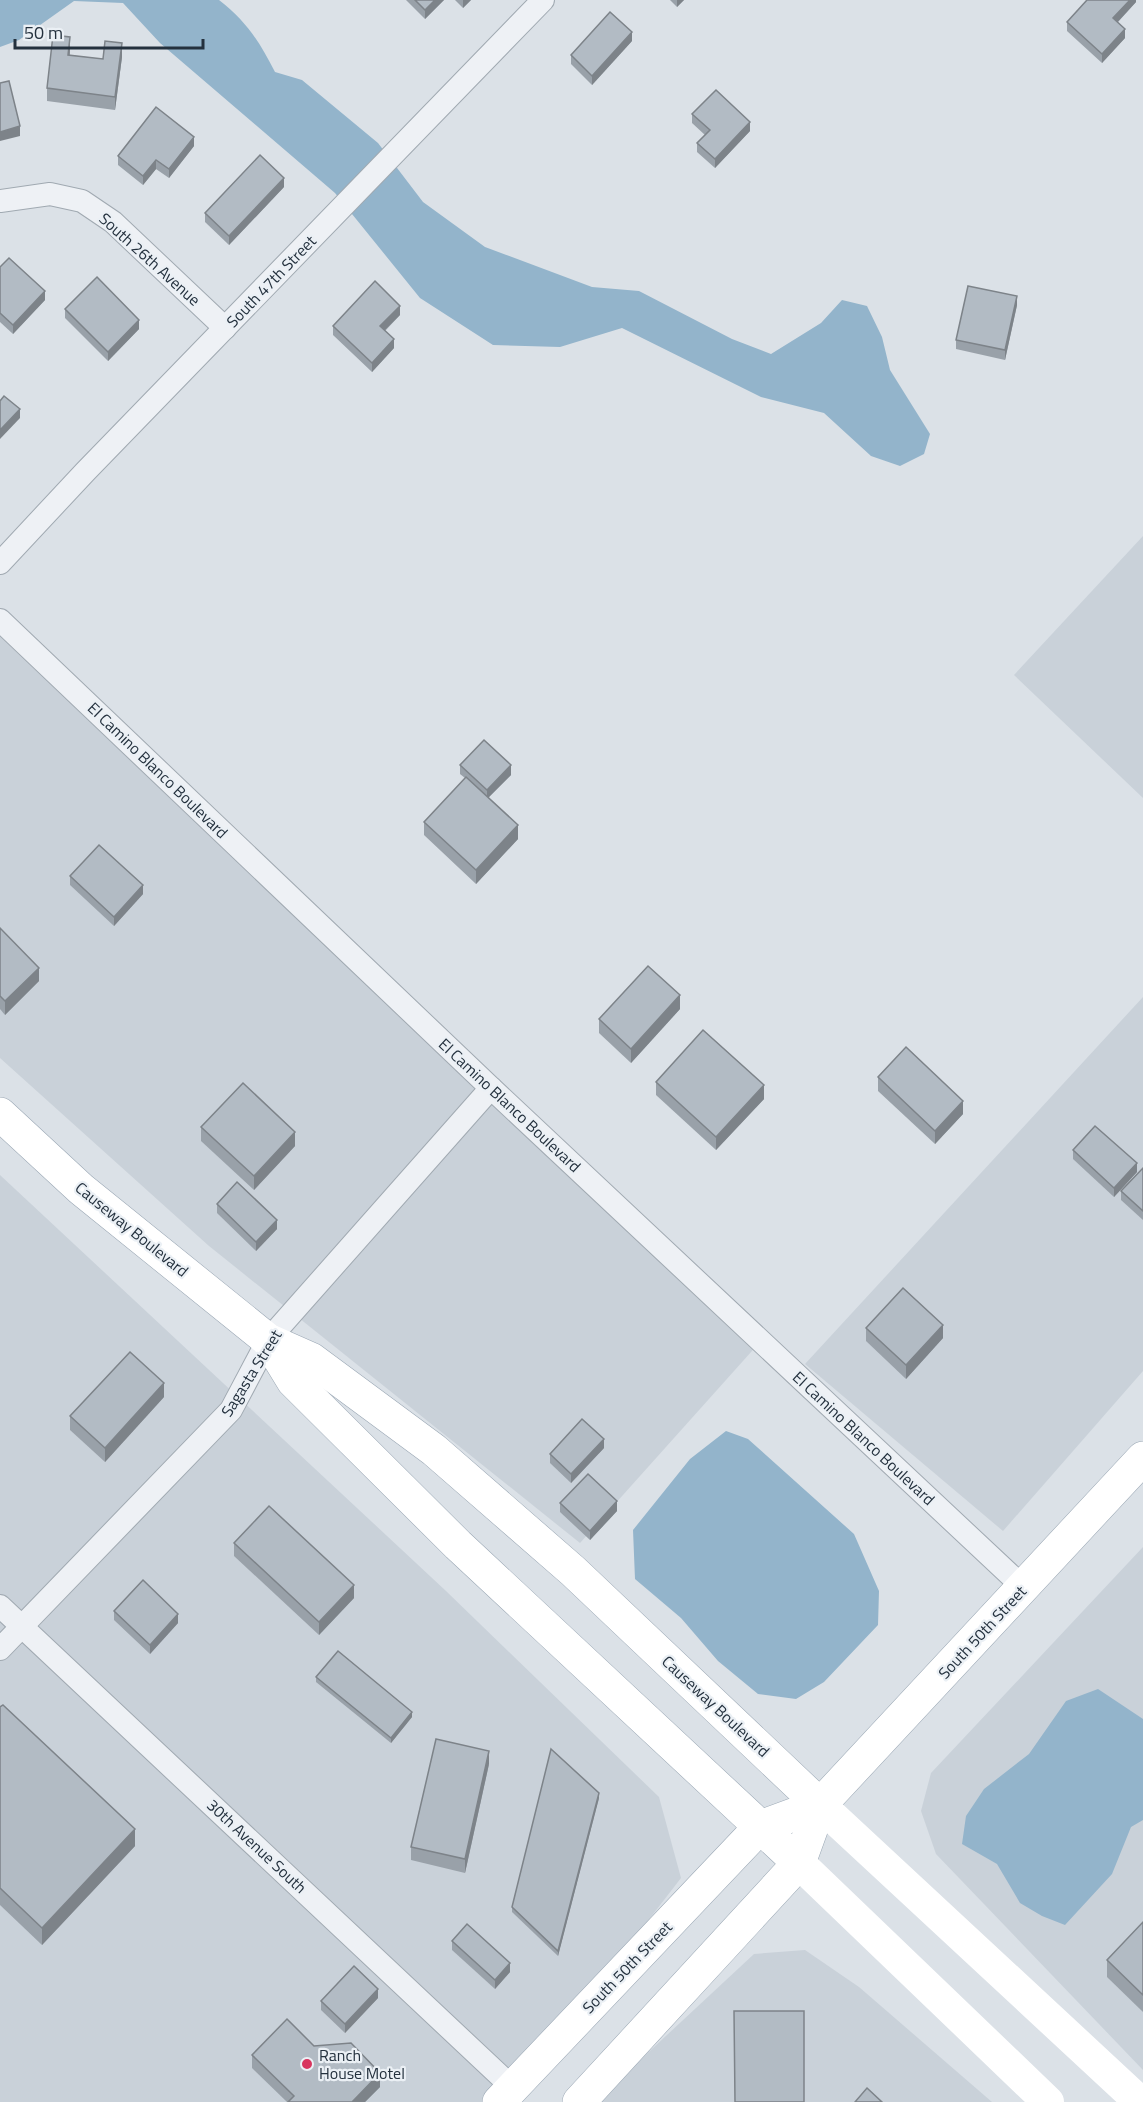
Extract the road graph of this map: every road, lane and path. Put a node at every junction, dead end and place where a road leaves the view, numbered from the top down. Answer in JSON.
{"nodes":[{"id":1,"x":543,"y":0,"type":"edge"},
{"id":2,"x":0,"y":201,"type":"edge"},
{"id":3,"x":225,"y":328,"type":"junction"},
{"id":4,"x":0,"y":563,"type":"edge"},
{"id":5,"x":0,"y":620,"type":"edge"},
{"id":6,"x":491,"y":1088,"type":"junction"},
{"id":7,"x":0,"y":1114,"type":"edge"},
{"id":8,"x":268,"y":1340,"type":"junction"},
{"id":9,"x":1143,"y":1458,"type":"edge"},
{"id":10,"x":1023,"y":1587,"type":"junction"},
{"id":11,"x":0,"y":1605,"type":"edge"},
{"id":12,"x":22,"y":1625,"type":"junction"},
{"id":13,"x":0,"y":1649,"type":"edge"},
{"id":14,"x":820,"y":1805,"type":"junction"},
{"id":15,"x":760,"y":1827,"type":"junction"},
{"id":16,"x":799,"y":1863,"type":"junction"},
{"id":17,"x":506,"y":2095,"type":"edge"},
{"id":18,"x":579,"y":2102,"type":"edge"},
{"id":19,"x":1048,"y":2102,"type":"edge"},
{"id":20,"x":1140,"y":2102,"type":"edge"}],
"edges":[{"from":1,"to":3,"type":"street","name":"South 47th Street"},
{"from":2,"to":3,"type":"street","name":"South 26th Avenue"},
{"from":3,"to":4,"type":"street","name":"South 47th Street"},
{"from":5,"to":6,"type":"street","name":"El Camino Blanco Boulevard"},
{"from":6,"to":8,"type":"street","name":"Sagasta Street"},
{"from":6,"to":10,"type":"street","name":"El Camino Blanco Boulevard"},
{"from":7,"to":8,"type":"main road","name":"Causeway Boulevard"},
{"from":8,"to":12,"type":"street","name":"Sagasta Street"},
{"from":8,"to":14,"type":"main road","name":"Causeway Boulevard"},
{"from":8,"to":15,"type":"main road","name":"Causeway Boulevard"},
{"from":9,"to":10,"type":"main road","name":"South 50th Street"},
{"from":10,"to":14,"type":"main road","name":"South 50th Street"},
{"from":11,"to":12,"type":"street","name":"30th Avenue South"},
{"from":12,"to":13,"type":"street","name":"Sagasta Street"},
{"from":12,"to":17,"type":"street","name":"30th Avenue South"},
{"from":14,"to":15,"type":"main road","name":"South 50th Street"},
{"from":14,"to":16,"type":"main road","name":"South 50th Street"},
{"from":14,"to":20,"type":"main road","name":"Causeway Boulevard"},
{"from":15,"to":16,"type":"main road","name":"Causeway Boulevard"},
{"from":15,"to":17,"type":"main road","name":"South 50th Street"},
{"from":16,"to":18,"type":"main road","name":"South 50th Street"},
{"from":16,"to":19,"type":"main road","name":"Causeway Boulevard"}]}
